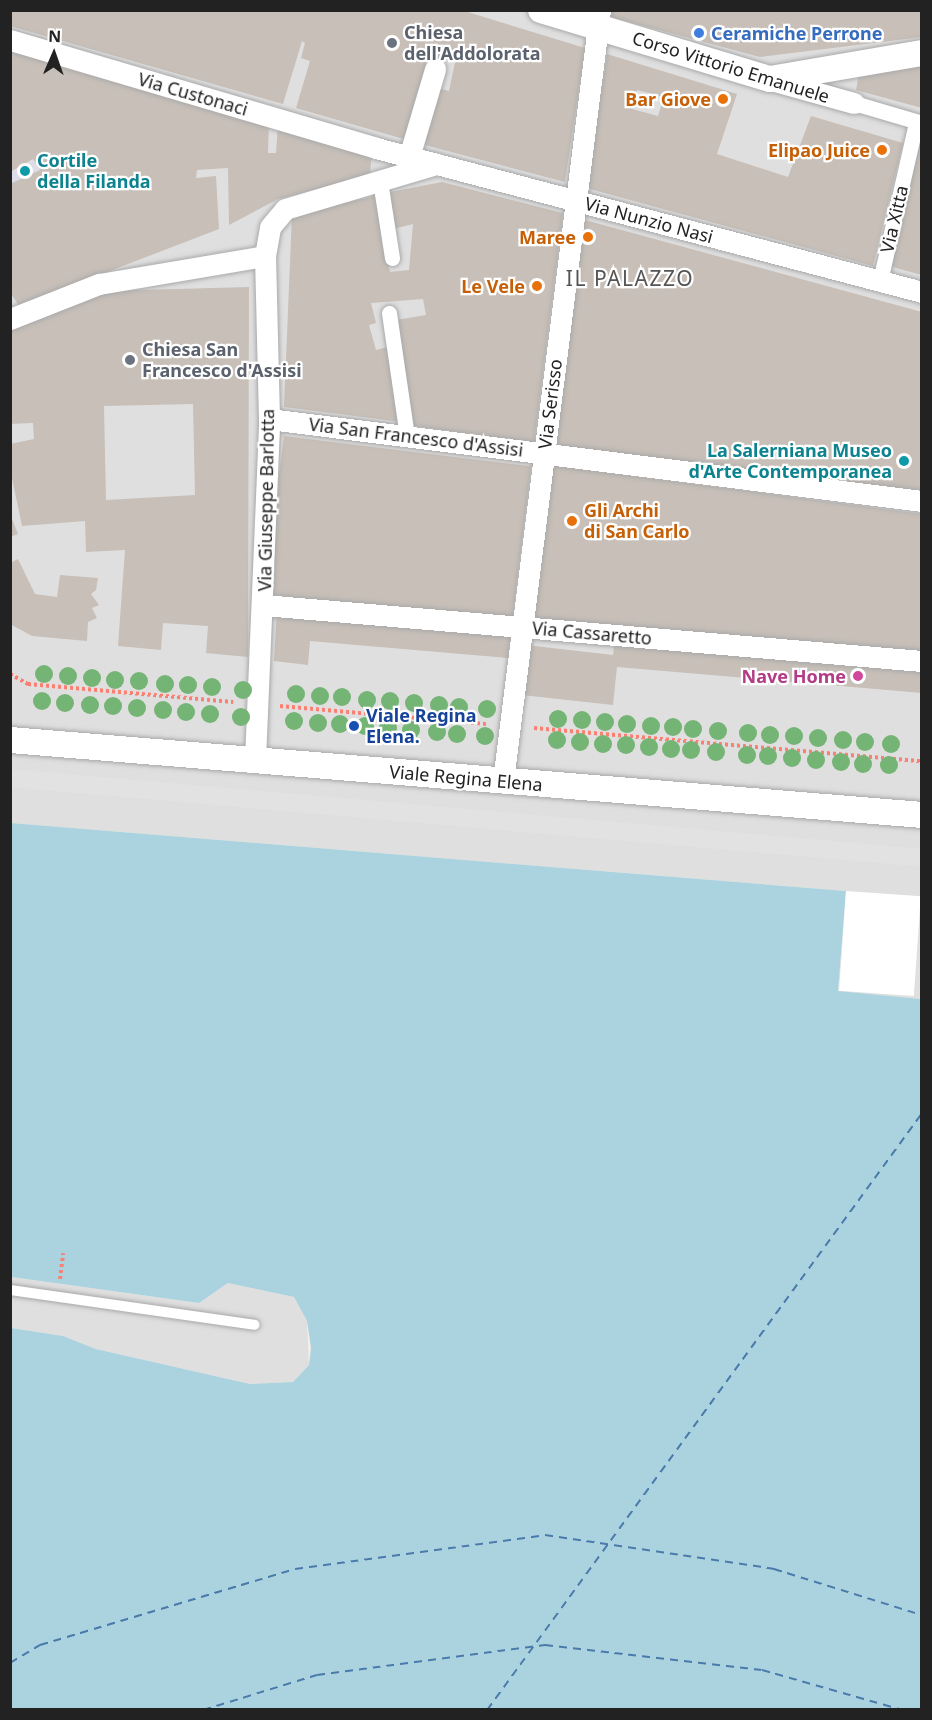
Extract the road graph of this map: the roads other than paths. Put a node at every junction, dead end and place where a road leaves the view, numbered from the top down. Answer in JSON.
{"nodes":[{"id":1,"x":541,"y":10,"type":"edge"},
{"id":2,"x":598,"y":19,"type":"edge"},
{"id":3,"x":10,"y":40,"type":"edge"},
{"id":4,"x":921,"y":53,"type":"edge"},
{"id":5,"x":435,"y":69,"type":"dead end"},
{"id":6,"x":770,"y":79,"type":"junction"},
{"id":7,"x":854,"y":103,"type":"joint"},
{"id":8,"x":919,"y":122,"type":"edge"},
{"id":9,"x":376,"y":148,"type":"joint"},
{"id":10,"x":409,"y":157,"type":"junction"},
{"id":11,"x":436,"y":164,"type":"junction"},
{"id":12,"x":380,"y":181,"type":"junction"},
{"id":13,"x":576,"y":201,"type":"junction"},
{"id":14,"x":264,"y":256,"type":"junction"},
{"id":15,"x":393,"y":258,"type":"dead end"},
{"id":16,"x":880,"y":281,"type":"junction"},
{"id":17,"x":921,"y":292,"type":"edge"},
{"id":18,"x":389,"y":313,"type":"dead end"},
{"id":19,"x":11,"y":318,"type":"edge"},
{"id":20,"x":269,"y":419,"type":"junction"},
{"id":21,"x":407,"y":436,"type":"junction"},
{"id":22,"x":544,"y":453,"type":"junction"},
{"id":23,"x":921,"y":501,"type":"edge"},
{"id":24,"x":263,"y":605,"type":"junction"},
{"id":25,"x":522,"y":627,"type":"junction"},
{"id":26,"x":921,"y":661,"type":"edge"},
{"id":27,"x":10,"y":740,"type":"edge"},
{"id":28,"x":255,"y":760,"type":"junction"},
{"id":29,"x":503,"y":781,"type":"junction"},
{"id":30,"x":921,"y":815,"type":"edge"},
{"id":31,"x":10,"y":1290,"type":"edge"},
{"id":32,"x":255,"y":1325,"type":"dead end"}],
"edges":[{"from":1,"to":2,"type":"street","name":"Corso Vittorio Emanuele"},
{"from":2,"to":6,"type":"street","name":"Corso Vittorio Emanuele"},
{"from":2,"to":13,"type":"street","name":"Via Serisso"},
{"from":3,"to":9,"type":"street","name":"Via Custonaci"},
{"from":4,"to":6,"type":"street"},
{"from":5,"to":10,"type":"street"},
{"from":6,"to":7,"type":"street","name":"Corso Vittorio Emanuele"},
{"from":7,"to":8,"type":"street","name":"Corso Vittorio Emanuele"},
{"from":8,"to":16,"type":"street","name":"Via Xitta"},
{"from":9,"to":10,"type":"street","name":"Via Nunzio Nasi"},
{"from":10,"to":11,"type":"street","name":"Via Nunzio Nasi"},
{"from":11,"to":12,"type":"street"},
{"from":11,"to":13,"type":"street","name":"Via Nunzio Nasi"},
{"from":12,"to":14,"type":"street","name":"Via Giuseppe Barlotta"},
{"from":12,"to":15,"type":"street"},
{"from":13,"to":16,"type":"street","name":"Via Nunzio Nasi"},
{"from":13,"to":22,"type":"street","name":"Via Serisso"},
{"from":14,"to":19,"type":"street"},
{"from":14,"to":20,"type":"street","name":"Via Giuseppe Barlotta"},
{"from":16,"to":17,"type":"street","name":"Via Nunzio Nasi"},
{"from":18,"to":21,"type":"street"},
{"from":20,"to":21,"type":"street","name":"Via San Francesco d'Assisi"},
{"from":20,"to":24,"type":"street","name":"Via Giuseppe Barlotta"},
{"from":21,"to":22,"type":"street","name":"Via San Francesco d'Assisi"},
{"from":22,"to":23,"type":"street","name":"Via San Francesco d'Assisi"},
{"from":22,"to":25,"type":"street","name":"Via Serisso"},
{"from":24,"to":25,"type":"street","name":"Via Cassaretto"},
{"from":24,"to":28,"type":"street","name":"Via Giuseppe Barlotta"},
{"from":25,"to":26,"type":"street","name":"Via Cassaretto"},
{"from":25,"to":29,"type":"street","name":"Via Serisso"},
{"from":27,"to":28,"type":"street","name":"Viale Regina Elena"},
{"from":28,"to":29,"type":"street","name":"Viale Regina Elena"},
{"from":29,"to":30,"type":"street","name":"Viale Regina Elena"},
{"from":31,"to":32,"type":"lane"}]}
